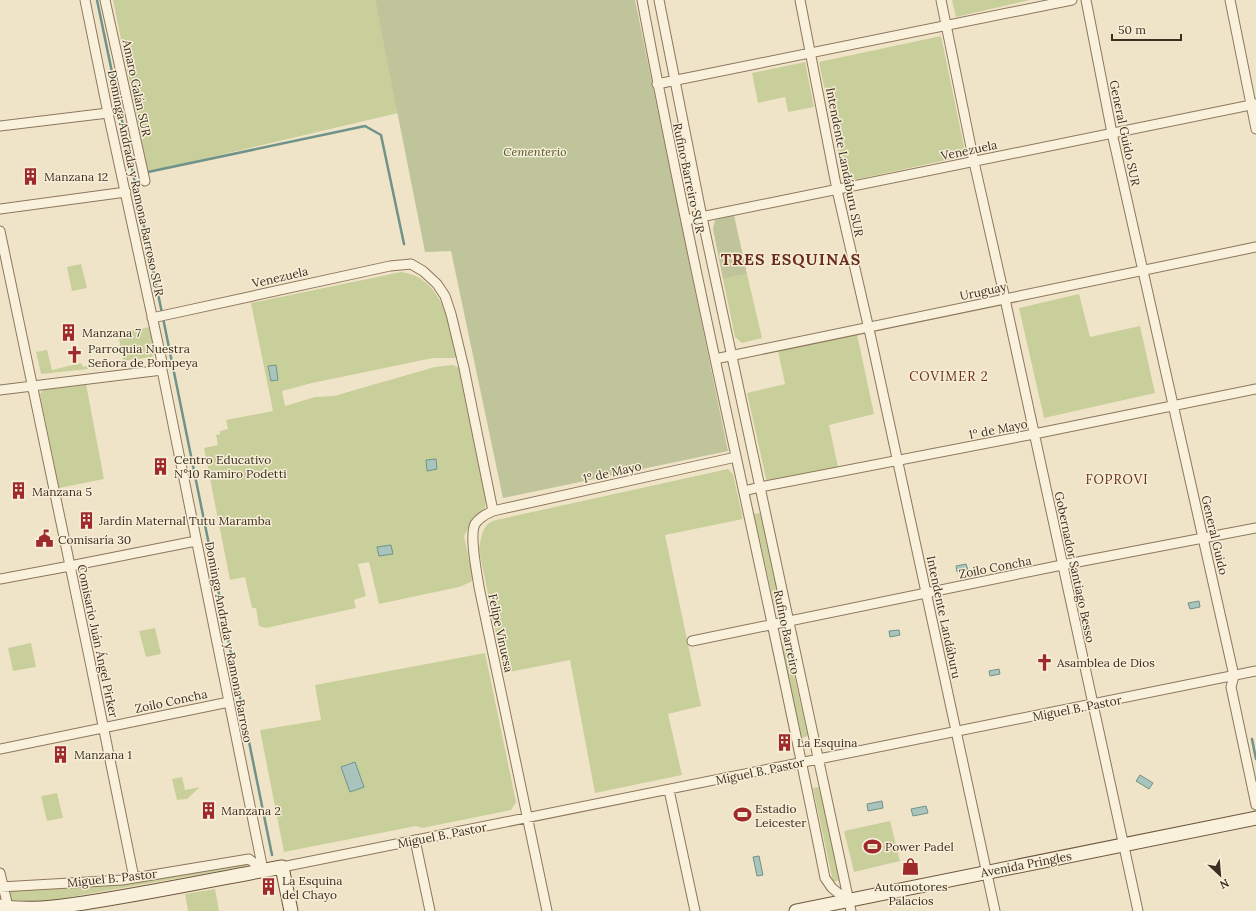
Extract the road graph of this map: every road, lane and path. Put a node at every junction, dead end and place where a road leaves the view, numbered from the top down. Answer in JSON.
{"nodes":[{"id":1,"x":85,"y":0,"type":"edge"},
{"id":2,"x":105,"y":0,"type":"edge"},
{"id":3,"x":642,"y":0,"type":"edge"},
{"id":4,"x":659,"y":0,"type":"edge"},
{"id":5,"x":800,"y":0,"type":"edge"},
{"id":6,"x":941,"y":0,"type":"edge"},
{"id":7,"x":1072,"y":0,"type":"edge"},
{"id":8,"x":1086,"y":0,"type":"edge"},
{"id":9,"x":1230,"y":0,"type":"edge"},
{"id":10,"x":946,"y":25,"type":"junction"},
{"id":11,"x":811,"y":53,"type":"junction"},
{"id":12,"x":675,"y":80,"type":"junction"},
{"id":13,"x":657,"y":84,"type":"junction"},
{"id":14,"x":1253,"y":104,"type":"edge"},
{"id":15,"x":108,"y":113,"type":"junction"},
{"id":16,"x":0,"y":126,"type":"edge"},
{"id":17,"x":1256,"y":129,"type":"edge"},
{"id":18,"x":1112,"y":133,"type":"junction"},
{"id":19,"x":974,"y":162,"type":"junction"},
{"id":20,"x":145,"y":181,"type":"dead end"},
{"id":21,"x":837,"y":190,"type":"junction"},
{"id":22,"x":126,"y":192,"type":"junction"},
{"id":23,"x":0,"y":209,"type":"edge"},
{"id":24,"x":702,"y":217,"type":"junction"},
{"id":25,"x":686,"y":220,"type":"junction"},
{"id":26,"x":0,"y":231,"type":"edge"},
{"id":27,"x":1256,"y":247,"type":"edge"},
{"id":28,"x":1143,"y":271,"type":"junction"},
{"id":29,"x":1005,"y":299,"type":"junction"},
{"id":30,"x":152,"y":318,"type":"junction"},
{"id":31,"x":868,"y":328,"type":"junction"},
{"id":32,"x":732,"y":357,"type":"junction"},
{"id":33,"x":715,"y":359,"type":"junction"},
{"id":34,"x":162,"y":370,"type":"junction"},
{"id":35,"x":32,"y":386,"type":"junction"},
{"id":36,"x":1256,"y":389,"type":"edge"},
{"id":37,"x":0,"y":390,"type":"edge"},
{"id":38,"x":1173,"y":405,"type":"junction"},
{"id":39,"x":1034,"y":434,"type":"junction"},
{"id":40,"x":736,"y":456,"type":"junction"},
{"id":41,"x":898,"y":460,"type":"junction"},
{"id":42,"x":760,"y":487,"type":"junction"},
{"id":43,"x":744,"y":491,"type":"junction"},
{"id":44,"x":493,"y":511,"type":"junction"},
{"id":45,"x":1256,"y":528,"type":"edge"},
{"id":46,"x":1203,"y":538,"type":"junction"},
{"id":47,"x":196,"y":541,"type":"junction"},
{"id":48,"x":1062,"y":565,"type":"junction"},
{"id":49,"x":70,"y":566,"type":"junction"},
{"id":50,"x":0,"y":579,"type":"edge"},
{"id":51,"x":926,"y":593,"type":"junction"},
{"id":52,"x":788,"y":621,"type":"junction"},
{"id":53,"x":772,"y":624,"type":"junction"},
{"id":54,"x":692,"y":641,"type":"dead end"},
{"id":55,"x":1256,"y":671,"type":"edge"},
{"id":56,"x":1234,"y":676,"type":"junction"},
{"id":57,"x":229,"y":702,"type":"junction"},
{"id":58,"x":1093,"y":705,"type":"junction"},
{"id":59,"x":104,"y":728,"type":"junction"},
{"id":60,"x":956,"y":731,"type":"junction"},
{"id":61,"x":0,"y":749,"type":"edge"},
{"id":62,"x":818,"y":759,"type":"junction"},
{"id":63,"x":803,"y":763,"type":"junction"},
{"id":64,"x":669,"y":790,"type":"junction"},
{"id":65,"x":1256,"y":805,"type":"edge"},
{"id":66,"x":527,"y":818,"type":"junction"},
{"id":67,"x":1256,"y":818,"type":"edge"},
{"id":68,"x":415,"y":840,"type":"junction"},
{"id":69,"x":1124,"y":845,"type":"junction"},
{"id":70,"x":282,"y":867,"type":"junction"},
{"id":71,"x":263,"y":870,"type":"junction"},
{"id":72,"x":987,"y":872,"type":"junction"},
{"id":73,"x":0,"y":873,"type":"edge"},
{"id":74,"x":134,"y":878,"type":"junction"},
{"id":75,"x":1,"y":887,"type":"edge"},
{"id":76,"x":849,"y":906,"type":"edge"},
{"id":77,"x":6,"y":909,"type":"edge"},
{"id":78,"x":291,"y":911,"type":"edge"},
{"id":79,"x":430,"y":911,"type":"edge"},
{"id":80,"x":547,"y":911,"type":"edge"},
{"id":81,"x":695,"y":911,"type":"edge"},
{"id":82,"x":796,"y":911,"type":"edge"},
{"id":83,"x":995,"y":911,"type":"edge"},
{"id":84,"x":1138,"y":911,"type":"edge"}],
"edges":[{"from":1,"to":15,"type":"street","name":"Dominga Andrada y Ramona Barroso SUR"},
{"from":2,"to":20,"type":"street","name":"Amaro Galán SUR"},
{"from":3,"to":13,"type":"street","name":"Rufino Barreiro SUR"},
{"from":4,"to":12,"type":"street","name":"Rufino Barreiro SUR"},
{"from":5,"to":11,"type":"street","name":"Intendente Landáburu SUR"},
{"from":6,"to":10,"type":"street","name":"Gobernador Santiago Besso"},
{"from":7,"to":10,"type":"street"},
{"from":8,"to":18,"type":"street","name":"General Guido SUR"},
{"from":9,"to":14,"type":"street"},
{"from":10,"to":11,"type":"street"},
{"from":10,"to":19,"type":"street","name":"Gobernador Santiago Besso"},
{"from":11,"to":12,"type":"street"},
{"from":11,"to":21,"type":"street","name":"Intendente Landáburu SUR"},
{"from":12,"to":13,"type":"street"},
{"from":12,"to":24,"type":"street","name":"Rufino Barreiro SUR"},
{"from":13,"to":25,"type":"street","name":"Rufino Barreiro SUR"},
{"from":14,"to":17,"type":"street"},
{"from":14,"to":18,"type":"street","name":"Venezuela"},
{"from":15,"to":16,"type":"street"},
{"from":15,"to":22,"type":"street","name":"Dominga Andrada y Ramona Barroso SUR"},
{"from":18,"to":19,"type":"street","name":"Venezuela"},
{"from":18,"to":28,"type":"street","name":"General Guido SUR"},
{"from":19,"to":21,"type":"street","name":"Venezuela"},
{"from":19,"to":29,"type":"street","name":"Gobernador Santiago Besso"},
{"from":21,"to":24,"type":"street","name":"Venezuela"},
{"from":21,"to":31,"type":"street","name":"Intendente Landáburu SUR"},
{"from":22,"to":23,"type":"street"},
{"from":22,"to":30,"type":"street","name":"Dominga Andrada y Ramona Barroso SUR"},
{"from":24,"to":25,"type":"street","name":"Venezuela"},
{"from":24,"to":32,"type":"street","name":"Rufino Barreiro SUR"},
{"from":25,"to":33,"type":"street","name":"Rufino Barreiro SUR"},
{"from":26,"to":35,"type":"street","name":"Comisario Juán Ángel Pirker"},
{"from":27,"to":28,"type":"street","name":"Uruguay"},
{"from":28,"to":29,"type":"street","name":"Uruguay"},
{"from":28,"to":38,"type":"street","name":"General Guido"},
{"from":29,"to":31,"type":"street","name":"Uruguay"},
{"from":29,"to":39,"type":"street","name":"Gobernador Santiago Besso"},
{"from":30,"to":34,"type":"street","name":"Dominga Andrada y Ramona Barroso SUR"},
{"from":30,"to":44,"type":"street","name":"Venezuela"},
{"from":31,"to":32,"type":"street","name":"Uruguay"},
{"from":31,"to":41,"type":"street","name":"Intendente Landáburu"},
{"from":32,"to":33,"type":"street","name":"Uruguay"},
{"from":32,"to":42,"type":"street","name":"Rufino Barreiro"},
{"from":33,"to":40,"type":"street","name":"Rufino Barreiro"},
{"from":34,"to":35,"type":"street"},
{"from":34,"to":47,"type":"street","name":"Dominga Andrada y Ramona Barroso"},
{"from":35,"to":37,"type":"street"},
{"from":35,"to":49,"type":"street","name":"Comisario Juán Ángel Pirker"},
{"from":36,"to":38,"type":"street","name":"1º de Mayo"},
{"from":38,"to":39,"type":"street","name":"1º de Mayo"},
{"from":38,"to":46,"type":"street","name":"General Guido"},
{"from":39,"to":41,"type":"street","name":"1º de Mayo"},
{"from":39,"to":48,"type":"street","name":"Gobernador Santiago Besso"},
{"from":40,"to":43,"type":"street","name":"Rufino Barreiro"},
{"from":40,"to":44,"type":"street","name":"1º de Mayo"},
{"from":41,"to":42,"type":"street","name":"1º de Mayo"},
{"from":41,"to":51,"type":"street","name":"Intendente Landáburu"},
{"from":42,"to":43,"type":"street","name":"1º de Mayo"},
{"from":42,"to":52,"type":"street","name":"Rufino Barreiro"},
{"from":43,"to":53,"type":"street","name":"Rufino Barreiro"},
{"from":44,"to":66,"type":"street","name":"Felipe Vinuesa"},
{"from":45,"to":46,"type":"street","name":"Zoilo Concha"},
{"from":46,"to":48,"type":"street","name":"Zoilo Concha"},
{"from":46,"to":56,"type":"street","name":"General Guido"},
{"from":47,"to":49,"type":"street"},
{"from":47,"to":57,"type":"street","name":"Dominga Andrada y Ramona Barroso"},
{"from":48,"to":51,"type":"street","name":"Zoilo Concha"},
{"from":48,"to":58,"type":"street","name":"Gobernador Santiago Besso"},
{"from":49,"to":50,"type":"street"},
{"from":49,"to":59,"type":"street","name":"Comisario Juán Ángel Pirker"},
{"from":51,"to":52,"type":"street","name":"Zoilo Concha"},
{"from":51,"to":60,"type":"street","name":"Intendente Landáburu"},
{"from":52,"to":53,"type":"street","name":"Zoilo Concha"},
{"from":52,"to":62,"type":"street","name":"Rufino Barreiro"},
{"from":53,"to":54,"type":"street","name":"Zoilo Concha"},
{"from":53,"to":63,"type":"street","name":"Rufino Barreiro"},
{"from":55,"to":56,"type":"street","name":"Miguel B. Pastor"},
{"from":56,"to":58,"type":"street","name":"Miguel B. Pastor"},
{"from":56,"to":65,"type":"street","name":"General Guido"},
{"from":57,"to":59,"type":"street","name":"Zoilo Concha"},
{"from":57,"to":71,"type":"street","name":"Dominga Andrada y Ramona Barroso"},
{"from":58,"to":60,"type":"street","name":"Miguel B. Pastor"},
{"from":58,"to":69,"type":"street","name":"Gobernador Santiago Besso"},
{"from":59,"to":61,"type":"street","name":"Zoilo Concha"},
{"from":59,"to":74,"type":"street","name":"Comisario Juán Ángel Pirker"},
{"from":60,"to":62,"type":"street","name":"Miguel B. Pastor"},
{"from":60,"to":72,"type":"street","name":"Intendente Landáburu"},
{"from":62,"to":63,"type":"street","name":"Miguel B. Pastor"},
{"from":62,"to":76,"type":"street","name":"Rufino Barreiro"},
{"from":63,"to":64,"type":"street","name":"Miguel B. Pastor"},
{"from":63,"to":76,"type":"street","name":"Rufino Barreiro"},
{"from":64,"to":66,"type":"street","name":"Miguel B. Pastor"},
{"from":64,"to":81,"type":"street"},
{"from":66,"to":68,"type":"street","name":"Miguel B. Pastor"},
{"from":66,"to":80,"type":"street","name":"Felipe Vinuesa"},
{"from":67,"to":69,"type":"main road","name":"Avenida Pringles"},
{"from":68,"to":70,"type":"street","name":"Miguel B. Pastor"},
{"from":68,"to":79,"type":"street"},
{"from":69,"to":72,"type":"main road","name":"Avenida Pringles"},
{"from":69,"to":84,"type":"street","name":"Gobernador Santiago Besso"},
{"from":70,"to":71,"type":"main road","name":"Miguel B. Pastor"},
{"from":70,"to":78,"type":"main road"},
{"from":71,"to":74,"type":"street","name":"Miguel B. Pastor"},
{"from":71,"to":77,"type":"main road","name":"Miguel B. Pastor"},
{"from":72,"to":76,"type":"main road","name":"Avenida Pringles"},
{"from":72,"to":83,"type":"street","name":"Intendente Landáburu"},
{"from":73,"to":75,"type":"street"},
{"from":74,"to":75,"type":"street","name":"Miguel B. Pastor"},
{"from":75,"to":77,"type":"street"},
{"from":76,"to":82,"type":"main road","name":"Avenida Pringles"}]}
